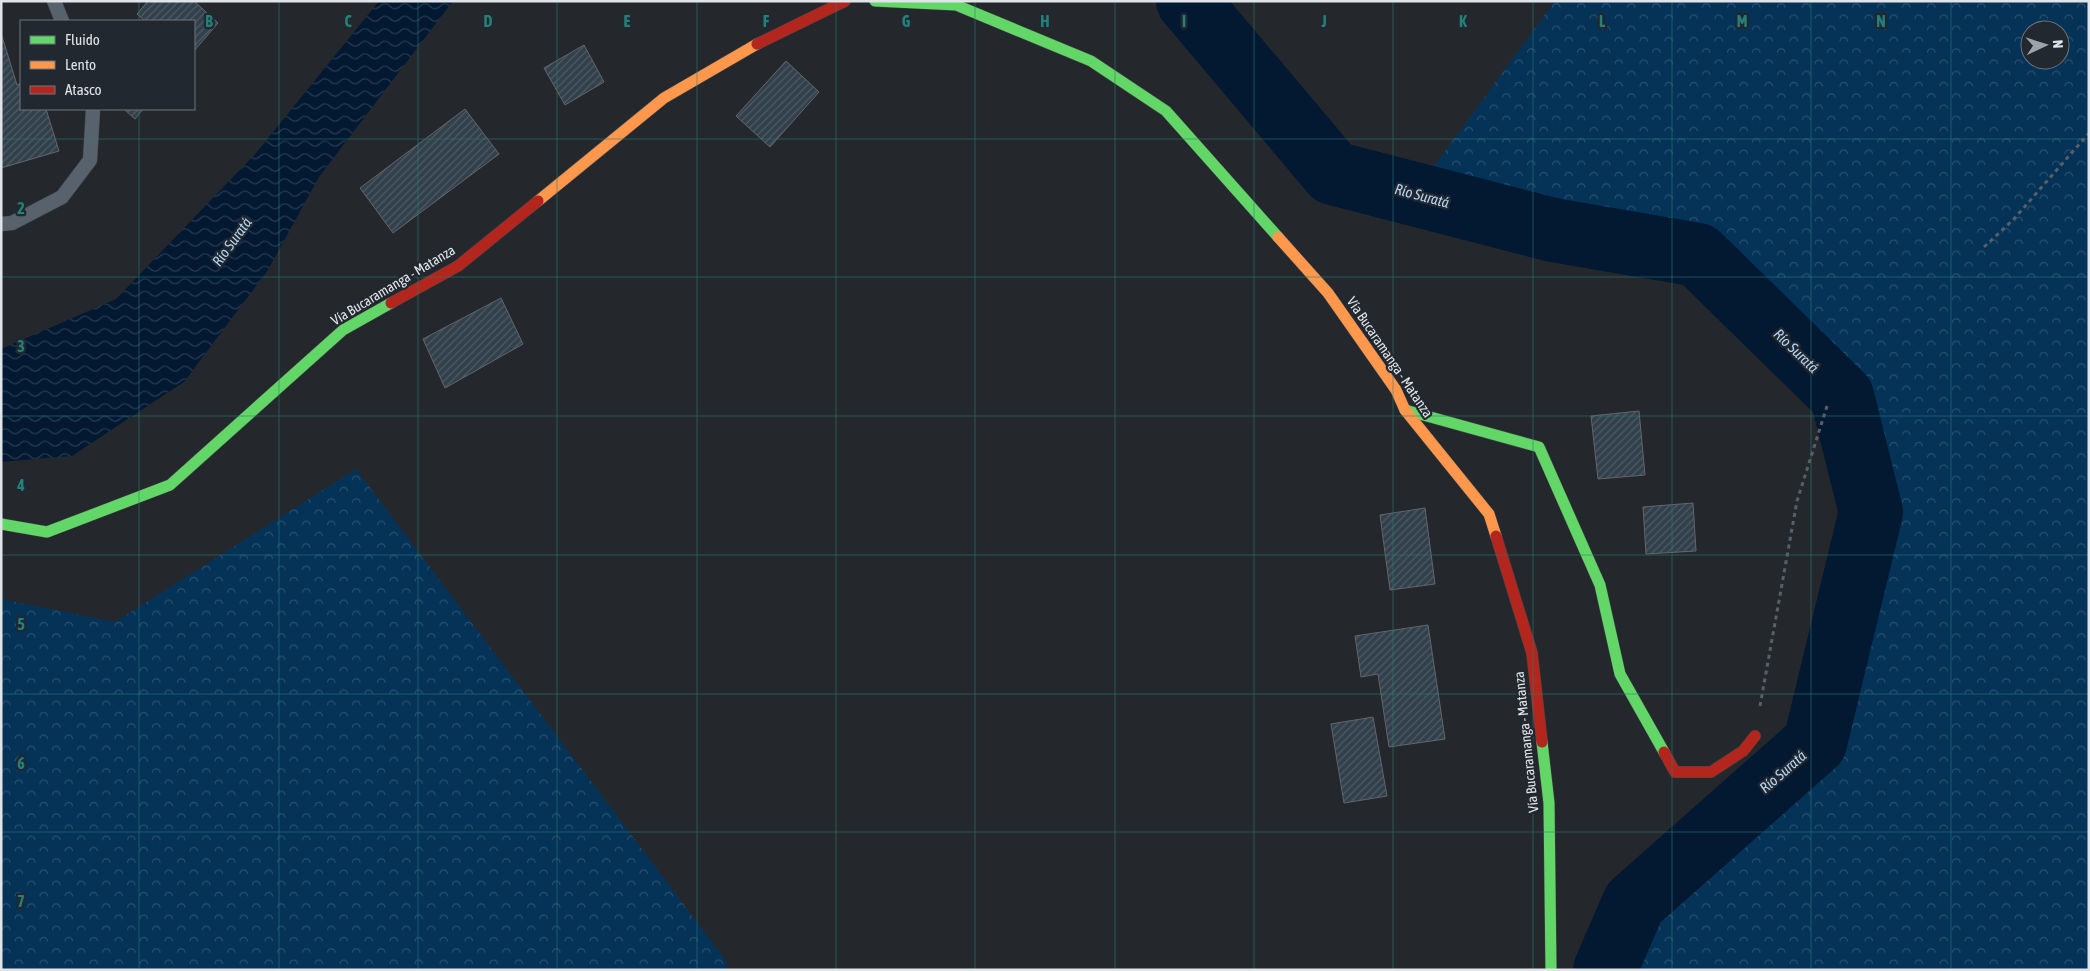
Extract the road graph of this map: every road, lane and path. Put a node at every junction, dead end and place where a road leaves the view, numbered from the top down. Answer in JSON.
{"nodes":[{"id":1,"x":54,"y":1,"type":"edge"},
{"id":2,"x":845,"y":1,"type":"edge"},
{"id":3,"x":875,"y":1,"type":"edge"},
{"id":4,"x":62,"y":20,"type":"edge"},
{"id":5,"x":93,"y":110,"type":"edge"},
{"id":6,"x":2089,"y":133,"type":"edge"},
{"id":7,"x":1,"y":224,"type":"edge"},
{"id":8,"x":1984,"y":247,"type":"dead end"},
{"id":9,"x":1828,"y":403,"type":"dead end"},
{"id":10,"x":1405,"y":410,"type":"junction"},
{"id":11,"x":1,"y":524,"type":"edge"},
{"id":12,"x":1754,"y":736,"type":"joint"},
{"id":13,"x":1551,"y":970,"type":"edge"}],
"edges":[{"from":1,"to":4,"type":"lane"},
{"from":2,"to":11,"type":"street","name":"Vía Bucaramanga - Matanza"},
{"from":3,"to":10,"type":"street","name":"Vía Bucaramanga - Matanza"},
{"from":5,"to":7,"type":"lane"},
{"from":6,"to":8,"type":"path"},
{"from":9,"to":12,"type":"path"},
{"from":10,"to":12,"type":"street"},
{"from":10,"to":13,"type":"street","name":"Vía Bucaramanga - Matanza"}]}
